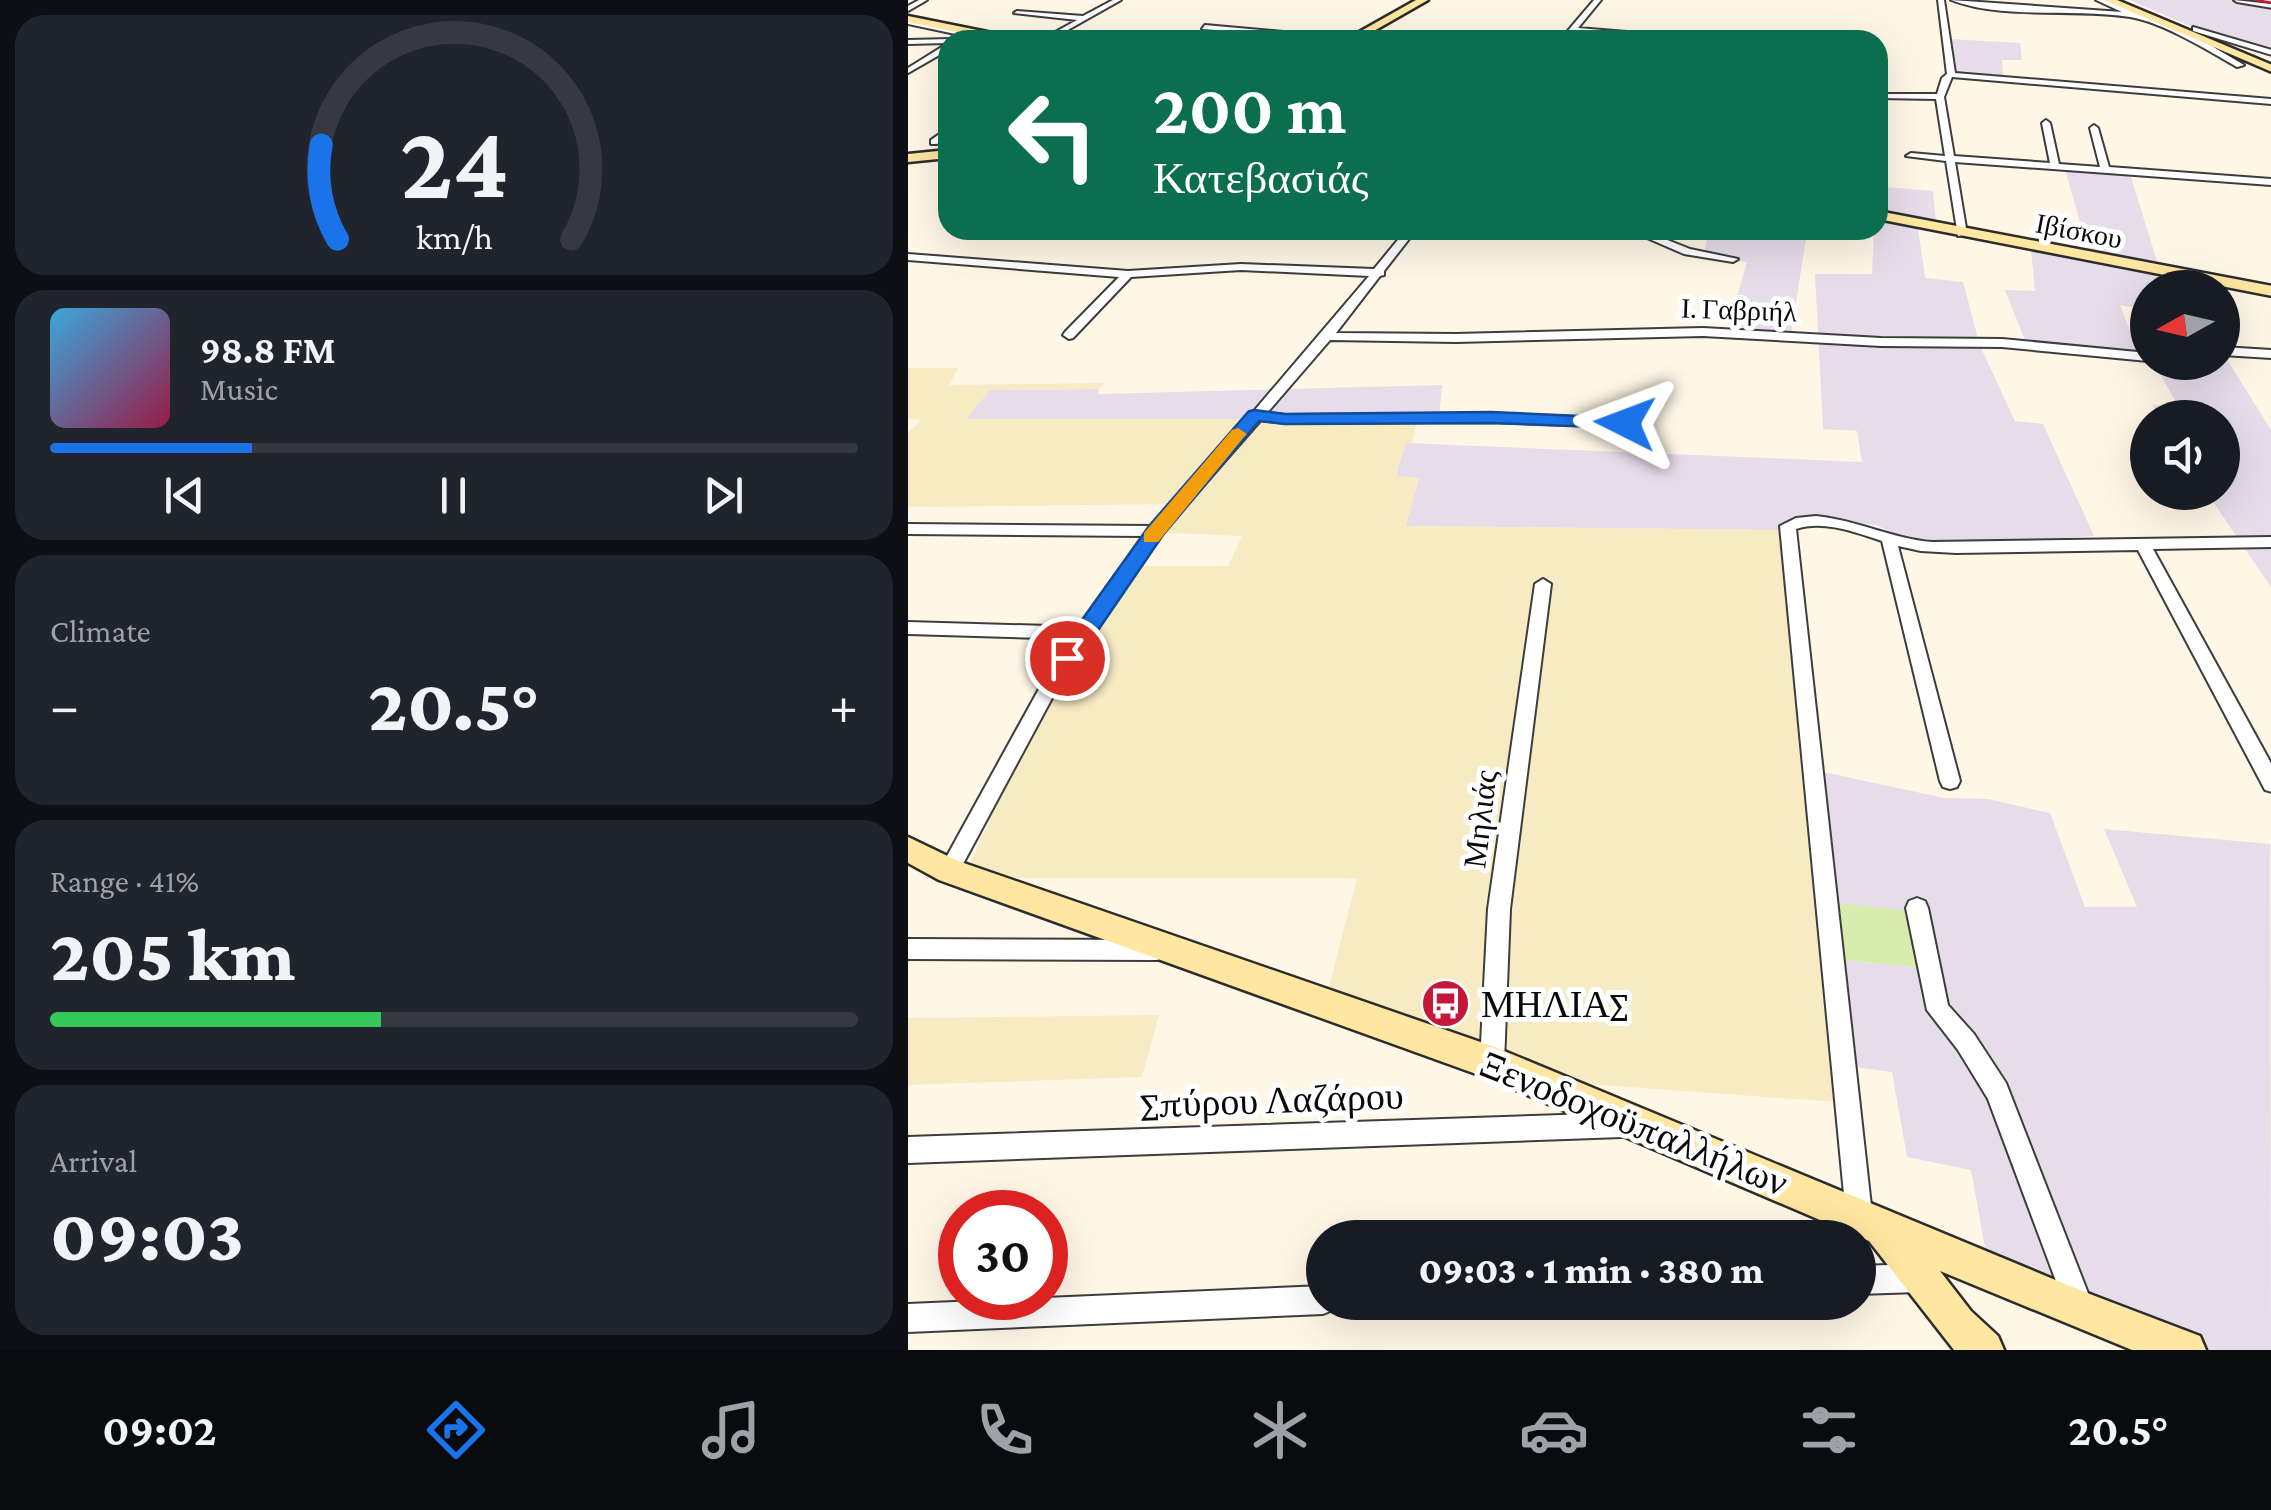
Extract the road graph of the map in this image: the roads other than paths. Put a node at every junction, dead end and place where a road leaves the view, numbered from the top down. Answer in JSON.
{"nodes":[{"id":1,"x":1118,"y":0,"type":"edge"},
{"id":2,"x":1409,"y":0,"type":"edge"},
{"id":3,"x":1423,"y":0,"type":"edge"},
{"id":4,"x":1439,"y":0,"type":"edge"},
{"id":5,"x":1598,"y":0,"type":"edge"},
{"id":6,"x":1941,"y":0,"type":"edge"},
{"id":7,"x":1954,"y":0,"type":"edge"},
{"id":8,"x":2099,"y":0,"type":"edge"},
{"id":9,"x":2109,"y":0,"type":"edge"},
{"id":10,"x":2118,"y":0,"type":"edge"},
{"id":11,"x":2126,"y":0,"type":"edge"},
{"id":12,"x":2237,"y":0,"type":"edge"},
{"id":13,"x":2272,"y":6,"type":"edge"},
{"id":14,"x":1017,"y":13,"type":"dead end"},
{"id":15,"x":2134,"y":15,"type":"junction"},
{"id":16,"x":1083,"y":18,"type":"junction"},
{"id":17,"x":910,"y":23,"type":"edge"},
{"id":18,"x":1205,"y":27,"type":"dead end"},
{"id":19,"x":946,"y":30,"type":"edge"},
{"id":20,"x":952,"y":30,"type":"edge"},
{"id":21,"x":1062,"y":30,"type":"edge"},
{"id":22,"x":1238,"y":30,"type":"edge"},
{"id":23,"x":1354,"y":30,"type":"edge"},
{"id":24,"x":1368,"y":30,"type":"edge"},
{"id":25,"x":1385,"y":30,"type":"edge"},
{"id":26,"x":1572,"y":30,"type":"edge"},
{"id":27,"x":908,"y":42,"type":"edge"},
{"id":28,"x":938,"y":44,"type":"edge"},
{"id":29,"x":908,"y":52,"type":"edge"},
{"id":30,"x":938,"y":52,"type":"joint"},
{"id":31,"x":2247,"y":60,"type":"junction"},
{"id":32,"x":2272,"y":63,"type":"edge"},
{"id":33,"x":908,"y":71,"type":"edge"},
{"id":34,"x":1951,"y":75,"type":"junction"},
{"id":35,"x":1888,"y":96,"type":"edge"},
{"id":36,"x":1940,"y":97,"type":"junction"},
{"id":37,"x":2272,"y":102,"type":"edge"},
{"id":38,"x":2046,"y":124,"type":"dead end"},
{"id":39,"x":2094,"y":128,"type":"dead end"},
{"id":40,"x":938,"y":148,"type":"edge"},
{"id":41,"x":908,"y":152,"type":"edge"},
{"id":42,"x":1911,"y":156,"type":"dead end"},
{"id":43,"x":1952,"y":158,"type":"junction"},
{"id":44,"x":2054,"y":166,"type":"junction"},
{"id":45,"x":2104,"y":170,"type":"junction"},
{"id":46,"x":2272,"y":182,"type":"edge"},
{"id":47,"x":1888,"y":217,"type":"edge"},
{"id":48,"x":1962,"y":234,"type":"junction"},
{"id":49,"x":1404,"y":240,"type":"edge"},
{"id":50,"x":1660,"y":240,"type":"edge"},
{"id":51,"x":908,"y":257,"type":"edge"},
{"id":52,"x":1733,"y":260,"type":"dead end"},
{"id":53,"x":1380,"y":273,"type":"junction"},
{"id":54,"x":1128,"y":274,"type":"junction"},
{"id":55,"x":2272,"y":291,"type":"edge"},
{"id":56,"x":1069,"y":335,"type":"dead end"},
{"id":57,"x":1327,"y":336,"type":"junction"},
{"id":58,"x":2240,"y":351,"type":"edge"},
{"id":59,"x":2272,"y":354,"type":"edge"},
{"id":60,"x":2130,"y":355,"type":"edge"},
{"id":61,"x":1254,"y":415,"type":"junction"},
{"id":62,"x":1625,"y":423,"type":"dead end"},
{"id":63,"x":908,"y":529,"type":"edge"},
{"id":64,"x":1156,"y":531,"type":"junction"},
{"id":65,"x":1888,"y":536,"type":"junction"},
{"id":66,"x":2142,"y":542,"type":"junction"},
{"id":67,"x":2272,"y":542,"type":"edge"},
{"id":68,"x":1543,"y":584,"type":"dead end"},
{"id":69,"x":908,"y":628,"type":"edge"},
{"id":70,"x":1082,"y":633,"type":"junction"},
{"id":71,"x":1950,"y":781,"type":"dead end"},
{"id":72,"x":2272,"y":784,"type":"edge"},
{"id":73,"x":908,"y":849,"type":"edge"},
{"id":74,"x":949,"y":871,"type":"junction"},
{"id":75,"x":1917,"y":908,"type":"dead end"},
{"id":76,"x":908,"y":949,"type":"edge"},
{"id":77,"x":1172,"y":950,"type":"junction"},
{"id":78,"x":1492,"y":1063,"type":"junction"},
{"id":79,"x":1639,"y":1124,"type":"junction"},
{"id":80,"x":908,"y":1150,"type":"edge"},
{"id":81,"x":1870,"y":1220,"type":"joint"},
{"id":82,"x":1876,"y":1223,"type":"edge"},
{"id":83,"x":1876,"y":1227,"type":"edge"},
{"id":84,"x":1919,"y":1278,"type":"junction"},
{"id":85,"x":1876,"y":1279,"type":"edge"},
{"id":86,"x":1306,"y":1301,"type":"edge"},
{"id":87,"x":2081,"y":1312,"type":"junction"},
{"id":88,"x":908,"y":1318,"type":"edge"},
{"id":89,"x":1984,"y":1350,"type":"edge"},
{"id":90,"x":2186,"y":1350,"type":"edge"}],
"edges":[{"from":1,"to":16,"type":"street"},
{"from":2,"to":23,"type":"street"},
{"from":3,"to":24,"type":"street"},
{"from":4,"to":25,"type":"street"},
{"from":5,"to":26,"type":"street"},
{"from":6,"to":34,"type":"street"},
{"from":7,"to":15,"type":"street"},
{"from":8,"to":15,"type":"street"},
{"from":9,"to":31,"type":"street"},
{"from":10,"to":31,"type":"street"},
{"from":11,"to":32,"type":"street"},
{"from":12,"to":13,"type":"street"},
{"from":14,"to":16,"type":"street"},
{"from":15,"to":31,"type":"street"},
{"from":16,"to":21,"type":"street"},
{"from":17,"to":19,"type":"street"},
{"from":17,"to":20,"type":"street"},
{"from":18,"to":22,"type":"street"},
{"from":27,"to":28,"type":"street"},
{"from":29,"to":30,"type":"street"},
{"from":30,"to":33,"type":"street"},
{"from":31,"to":32,"type":"street"},
{"from":34,"to":36,"type":"street"},
{"from":34,"to":37,"type":"street"},
{"from":35,"to":36,"type":"street"},
{"from":36,"to":43,"type":"street"},
{"from":38,"to":44,"type":"street"},
{"from":39,"to":45,"type":"street"},
{"from":40,"to":41,"type":"street"},
{"from":42,"to":43,"type":"street"},
{"from":43,"to":44,"type":"street"},
{"from":43,"to":48,"type":"street"},
{"from":44,"to":45,"type":"street"},
{"from":45,"to":46,"type":"street"},
{"from":47,"to":48,"type":"street","name":"Ιβίσκου"},
{"from":48,"to":55,"type":"street","name":"Ιβίσκου"},
{"from":49,"to":53,"type":"street"},
{"from":50,"to":52,"type":"street"},
{"from":51,"to":54,"type":"street"},
{"from":53,"to":54,"type":"street"},
{"from":53,"to":57,"type":"street"},
{"from":54,"to":56,"type":"street"},
{"from":57,"to":60,"type":"street","name":"Ι. Γαβριήλ"},
{"from":57,"to":61,"type":"street"},
{"from":58,"to":59,"type":"street"},
{"from":61,"to":62,"type":"street"},
{"from":61,"to":64,"type":"street"},
{"from":63,"to":64,"type":"street"},
{"from":64,"to":70,"type":"street"},
{"from":65,"to":66,"type":"street"},
{"from":65,"to":71,"type":"street"},
{"from":65,"to":81,"type":"street"},
{"from":66,"to":67,"type":"street"},
{"from":66,"to":72,"type":"street"},
{"from":68,"to":78,"type":"street","name":"Μηλιάς"},
{"from":69,"to":70,"type":"street"},
{"from":70,"to":74,"type":"street"},
{"from":73,"to":74,"type":"street","name":"Ξενοδοχοϋπαλλήλων"},
{"from":74,"to":77,"type":"street","name":"Ξενοδοχοϋπαλλήλων"},
{"from":75,"to":87,"type":"street"},
{"from":76,"to":77,"type":"street"},
{"from":77,"to":78,"type":"street","name":"Ξενοδοχοϋπαλλήλων"},
{"from":78,"to":79,"type":"street","name":"Ξενοδοχοϋπαλλήλων"},
{"from":79,"to":80,"type":"street","name":"Σπύρου Λαζάρου"},
{"from":79,"to":81,"type":"street","name":"Ξενοδοχοϋπαλλήλων"},
{"from":82,"to":87,"type":"street","name":"Ξενοδοχοϋπαλλήλων"},
{"from":83,"to":84,"type":"street"},
{"from":84,"to":85,"type":"street"},
{"from":84,"to":89,"type":"street"},
{"from":86,"to":88,"type":"street"},
{"from":87,"to":90,"type":"street","name":"Ξενοδοχοϋπαλλήλων"}]}
